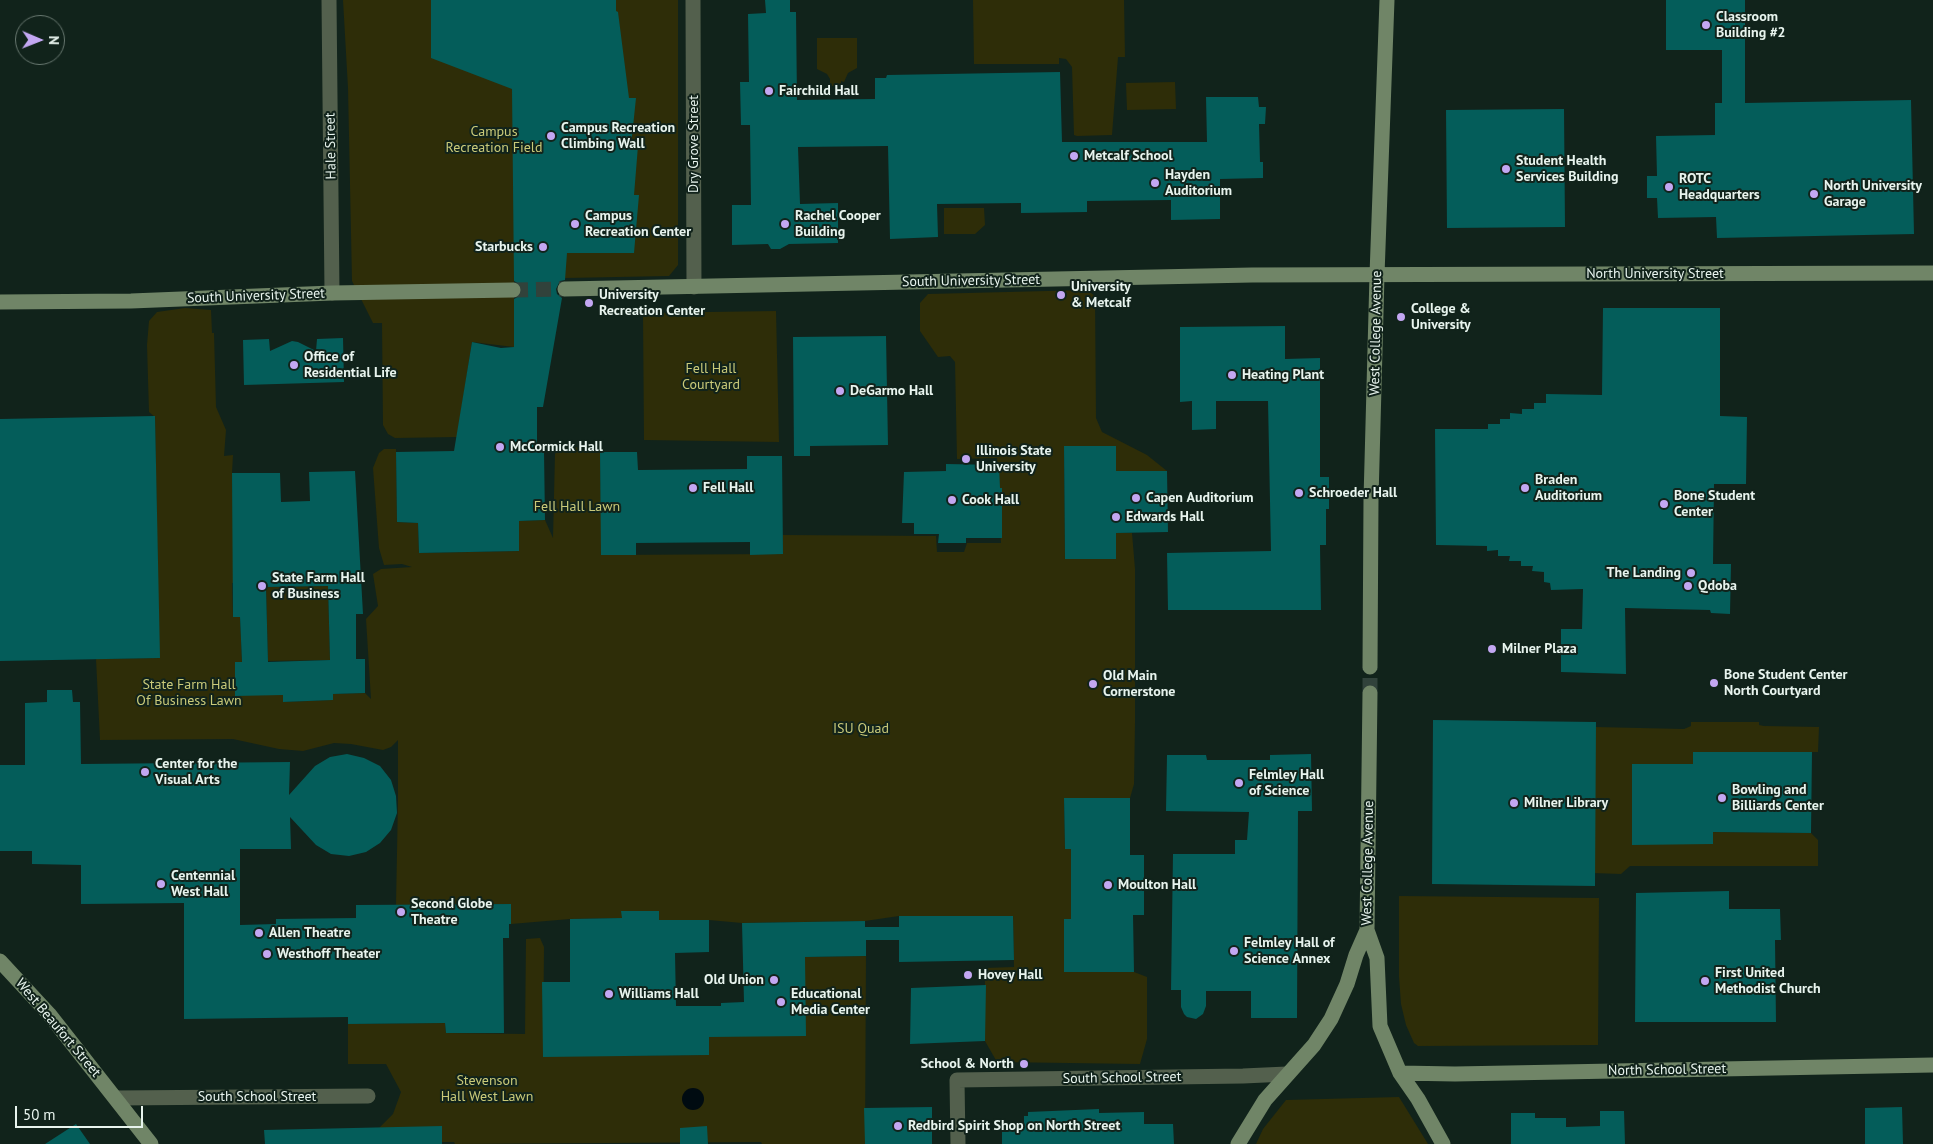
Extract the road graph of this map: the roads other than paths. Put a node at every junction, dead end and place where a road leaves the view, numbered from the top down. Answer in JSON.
{"nodes":[{"id":1,"x":329,"y":0,"type":"edge"},
{"id":2,"x":694,"y":0,"type":"edge"},
{"id":3,"x":1387,"y":0,"type":"edge"},
{"id":4,"x":1933,"y":273,"type":"edge"},
{"id":5,"x":1377,"y":275,"type":"junction"},
{"id":6,"x":694,"y":287,"type":"junction"},
{"id":7,"x":565,"y":289,"type":"tunnel mouth"},
{"id":8,"x":513,"y":290,"type":"tunnel mouth"},
{"id":9,"x":332,"y":293,"type":"junction"},
{"id":10,"x":0,"y":302,"type":"edge"},
{"id":11,"x":1370,"y":667,"type":"tunnel mouth"},
{"id":12,"x":1370,"y":693,"type":"tunnel mouth"},
{"id":13,"x":1367,"y":930,"type":"junction"},
{"id":14,"x":0,"y":961,"type":"edge"},
{"id":15,"x":1933,"y":1065,"type":"edge"},
{"id":16,"x":1400,"y":1073,"type":"junction"},
{"id":17,"x":1287,"y":1074,"type":"junction"},
{"id":18,"x":368,"y":1096,"type":"dead end"},
{"id":19,"x":116,"y":1098,"type":"junction"},
{"id":20,"x":151,"y":1144,"type":"edge"},
{"id":21,"x":958,"y":1144,"type":"edge"},
{"id":22,"x":1238,"y":1144,"type":"edge"},
{"id":23,"x":1443,"y":1144,"type":"edge"}],
"edges":[{"from":1,"to":9,"type":"street","name":"Hale Street"},
{"from":2,"to":6,"type":"street","name":"Dry Grove Street"},
{"from":3,"to":5,"type":"street","name":"West College Avenue"},
{"from":4,"to":5,"type":"street","name":"North University Street"},
{"from":5,"to":6,"type":"street","name":"South University Street"},
{"from":5,"to":11,"type":"street","name":"West College Avenue"},
{"from":6,"to":7,"type":"street","name":"South University Street"},
{"from":8,"to":9,"type":"street","name":"South University Street"},
{"from":9,"to":10,"type":"street","name":"South University Street"},
{"from":12,"to":13,"type":"street","name":"West College Avenue"},
{"from":13,"to":16,"type":"street"},
{"from":13,"to":17,"type":"street","name":"West College Avenue"},
{"from":14,"to":19,"type":"street","name":"West Beaufort Street"},
{"from":15,"to":16,"type":"street","name":"North School Street"},
{"from":16,"to":23,"type":"street"},
{"from":17,"to":21,"type":"street","name":"South School Street"},
{"from":17,"to":22,"type":"street","name":"West College Avenue"},
{"from":18,"to":19,"type":"street","name":"South School Street"},
{"from":19,"to":20,"type":"street","name":"West Beaufort Street"}]}
